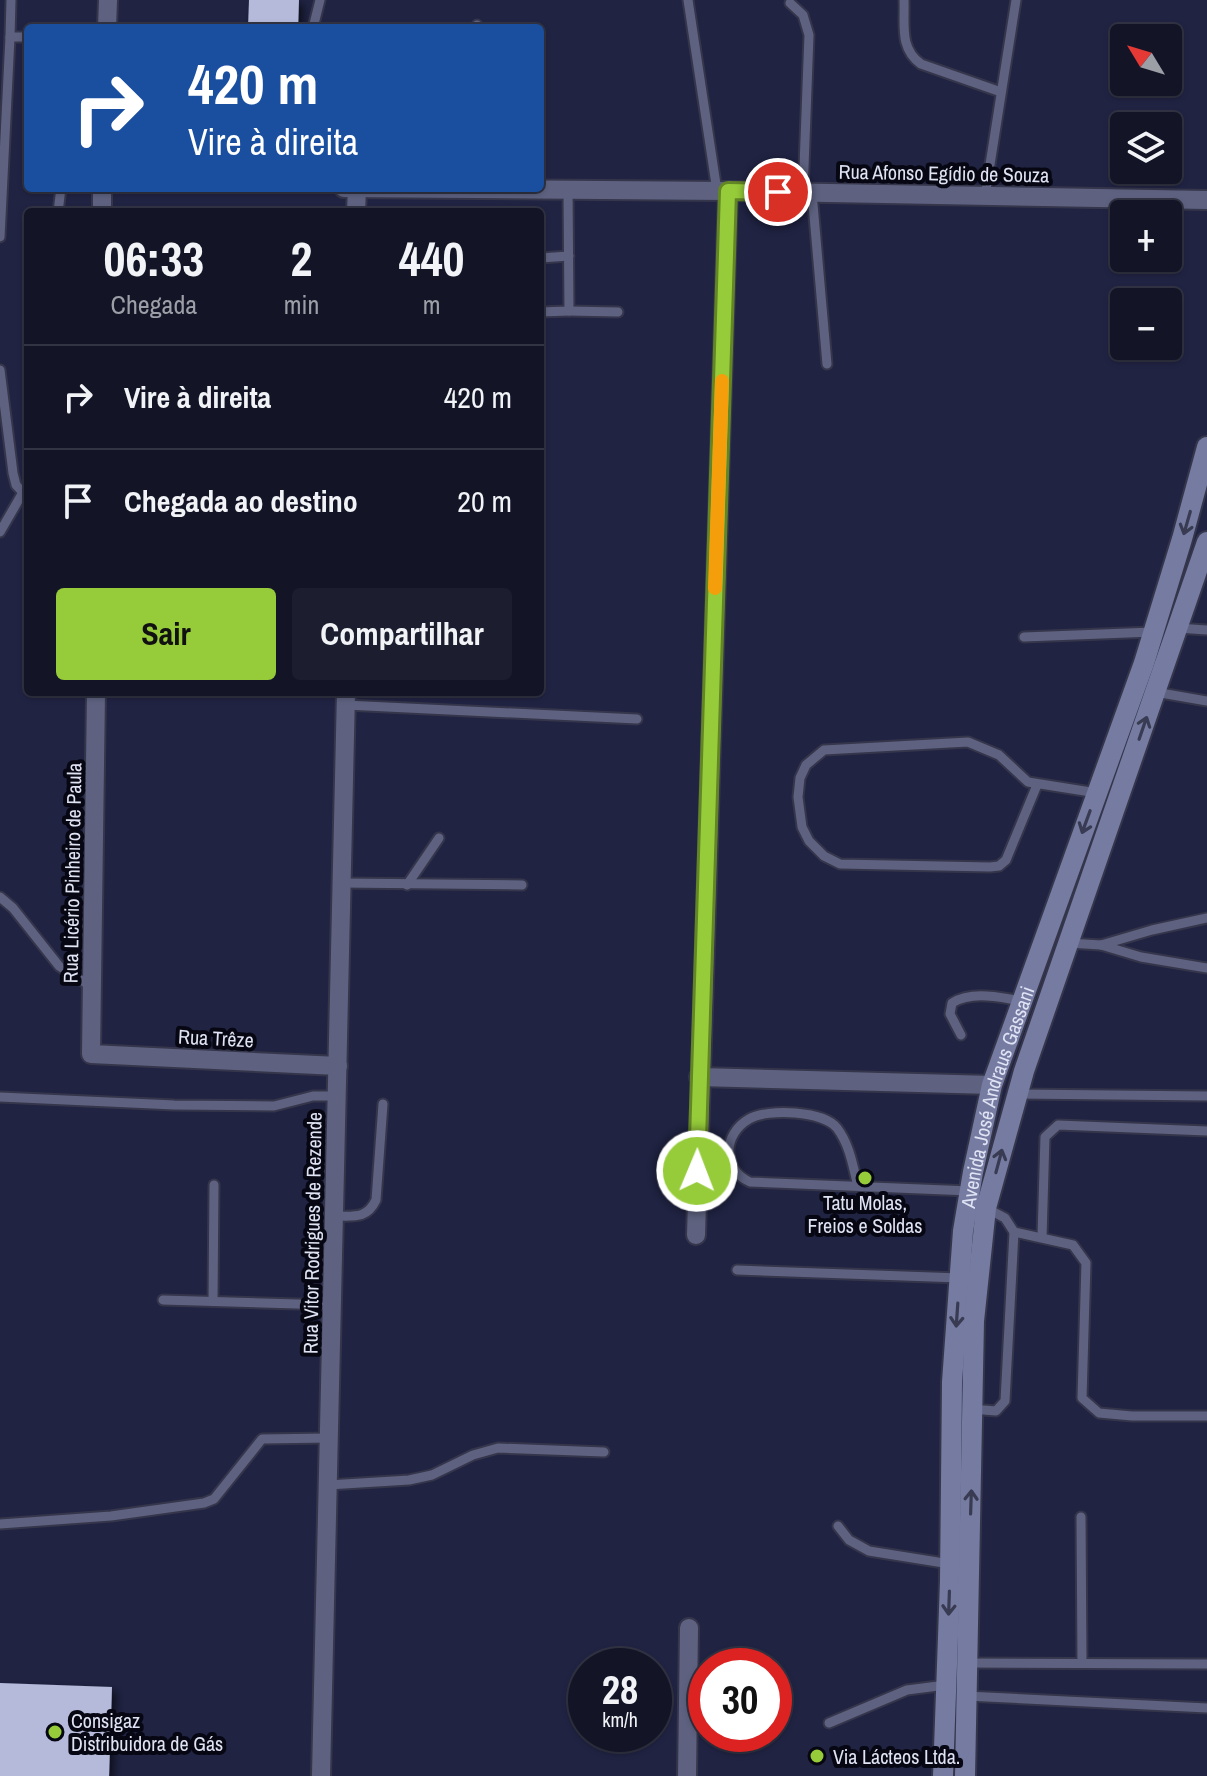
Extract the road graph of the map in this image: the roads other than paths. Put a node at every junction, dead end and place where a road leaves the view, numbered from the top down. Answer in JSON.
{"nodes":[{"id":1,"x":11,"y":0,"type":"edge"},
{"id":2,"x":108,"y":0,"type":"edge"},
{"id":3,"x":320,"y":0,"type":"edge"},
{"id":4,"x":688,"y":0,"type":"edge"},
{"id":5,"x":904,"y":0,"type":"edge"},
{"id":6,"x":1016,"y":0,"type":"edge"},
{"id":7,"x":790,"y":3,"type":"dead end"},
{"id":8,"x":107,"y":24,"type":"edge"},
{"id":9,"x":314,"y":24,"type":"edge"},
{"id":10,"x":10,"y":37,"type":"junction"},
{"id":11,"x":24,"y":37,"type":"edge"},
{"id":12,"x":1001,"y":92,"type":"junction"},
{"id":13,"x":544,"y":190,"type":"edge"},
{"id":14,"x":568,"y":190,"type":"junction"},
{"id":15,"x":722,"y":191,"type":"junction"},
{"id":16,"x":808,"y":193,"type":"junction"},
{"id":17,"x":985,"y":196,"type":"junction"},
{"id":18,"x":1207,"y":200,"type":"edge"},
{"id":19,"x":0,"y":237,"type":"edge"},
{"id":20,"x":569,"y":256,"type":"junction"},
{"id":21,"x":544,"y":258,"type":"edge"},
{"id":22,"x":569,"y":311,"type":"junction"},
{"id":23,"x":544,"y":312,"type":"edge"},
{"id":24,"x":618,"y":312,"type":"dead end"},
{"id":25,"x":827,"y":364,"type":"dead end"},
{"id":26,"x":0,"y":370,"type":"edge"},
{"id":27,"x":1207,"y":447,"type":"edge"},
{"id":28,"x":24,"y":494,"type":"edge"},
{"id":29,"x":24,"y":497,"type":"edge"},
{"id":30,"x":0,"y":532,"type":"edge"},
{"id":31,"x":1207,"y":542,"type":"edge"},
{"id":32,"x":1177,"y":628,"type":"junction"},
{"id":33,"x":1207,"y":630,"type":"edge"},
{"id":34,"x":1153,"y":632,"type":"junction"},
{"id":35,"x":1024,"y":637,"type":"dead end"},
{"id":36,"x":1153,"y":667,"type":"junction"},
{"id":37,"x":1155,"y":692,"type":"junction"},
{"id":38,"x":96,"y":696,"type":"edge"},
{"id":39,"x":346,"y":699,"type":"edge"},
{"id":40,"x":1207,"y":701,"type":"edge"},
{"id":41,"x":637,"y":719,"type":"dead end"},
{"id":42,"x":1037,"y":785,"type":"junction"},
{"id":43,"x":1097,"y":793,"type":"junction"},
{"id":44,"x":439,"y":838,"type":"dead end"},
{"id":45,"x":342,"y":883,"type":"junction"},
{"id":46,"x":407,"y":885,"type":"junction"},
{"id":47,"x":522,"y":885,"type":"dead end"},
{"id":48,"x":0,"y":897,"type":"edge"},
{"id":49,"x":1207,"y":918,"type":"edge"},
{"id":50,"x":1051,"y":920,"type":"junction"},
{"id":51,"x":1071,"y":934,"type":"junction"},
{"id":52,"x":1101,"y":945,"type":"junction"},
{"id":53,"x":1207,"y":968,"type":"edge"},
{"id":54,"x":92,"y":987,"type":"junction"},
{"id":55,"x":1023,"y":1001,"type":"junction"},
{"id":56,"x":961,"y":1035,"type":"dead end"},
{"id":57,"x":91,"y":1054,"type":"joint"},
{"id":58,"x":338,"y":1066,"type":"junction"},
{"id":59,"x":699,"y":1077,"type":"junction"},
{"id":60,"x":992,"y":1085,"type":"junction"},
{"id":61,"x":1018,"y":1094,"type":"junction"},
{"id":62,"x":338,"y":1096,"type":"junction"},
{"id":63,"x":1207,"y":1096,"type":"edge"},
{"id":64,"x":0,"y":1097,"type":"edge"},
{"id":65,"x":383,"y":1104,"type":"dead end"},
{"id":66,"x":1207,"y":1131,"type":"edge"},
{"id":67,"x":214,"y":1185,"type":"dead end"},
{"id":68,"x":858,"y":1186,"type":"junction"},
{"id":69,"x":970,"y":1191,"type":"junction"},
{"id":70,"x":986,"y":1208,"type":"junction"},
{"id":71,"x":335,"y":1216,"type":"junction"},
{"id":72,"x":1014,"y":1232,"type":"junction"},
{"id":73,"x":696,"y":1235,"type":"dead end"},
{"id":74,"x":1042,"y":1237,"type":"junction"},
{"id":75,"x":737,"y":1270,"type":"dead end"},
{"id":76,"x":960,"y":1278,"type":"junction"},
{"id":77,"x":163,"y":1300,"type":"dead end"},
{"id":78,"x":213,"y":1301,"type":"junction"},
{"id":79,"x":332,"y":1305,"type":"junction"},
{"id":80,"x":952,"y":1407,"type":"junction"},
{"id":81,"x":974,"y":1409,"type":"junction"},
{"id":82,"x":1207,"y":1416,"type":"edge"},
{"id":83,"x":329,"y":1438,"type":"junction"},
{"id":84,"x":604,"y":1452,"type":"dead end"},
{"id":85,"x":328,"y":1485,"type":"junction"},
{"id":86,"x":1081,"y":1517,"type":"dead end"},
{"id":87,"x":0,"y":1524,"type":"edge"},
{"id":88,"x":838,"y":1526,"type":"dead end"},
{"id":89,"x":950,"y":1564,"type":"junction"},
{"id":90,"x":689,"y":1628,"type":"dead end"},
{"id":91,"x":1082,"y":1663,"type":"junction"},
{"id":92,"x":1207,"y":1664,"type":"edge"},
{"id":93,"x":957,"y":1671,"type":"junction"},
{"id":94,"x":966,"y":1696,"type":"junction"},
{"id":95,"x":1207,"y":1708,"type":"edge"},
{"id":96,"x":829,"y":1723,"type":"dead end"},
{"id":97,"x":321,"y":1776,"type":"edge"},
{"id":98,"x":687,"y":1776,"type":"edge"},
{"id":99,"x":943,"y":1776,"type":"edge"},
{"id":100,"x":965,"y":1776,"type":"edge"}],
"edges":[{"from":1,"to":10,"type":"lane"},
{"from":2,"to":8,"type":"street"},
{"from":3,"to":9,"type":"lane"},
{"from":4,"to":15,"type":"lane"},
{"from":5,"to":12,"type":"lane"},
{"from":6,"to":12,"type":"lane"},
{"from":7,"to":16,"type":"lane"},
{"from":10,"to":11,"type":"lane"},
{"from":10,"to":19,"type":"lane"},
{"from":12,"to":17,"type":"lane"},
{"from":13,"to":14,"type":"street","name":"Rua Afonso Egídio de Souza"},
{"from":14,"to":15,"type":"street","name":"Rua Afonso Egídio de Souza"},
{"from":14,"to":20,"type":"lane"},
{"from":15,"to":16,"type":"street","name":"Rua Afonso Egídio de Souza"},
{"from":15,"to":59,"type":"street"},
{"from":16,"to":17,"type":"street","name":"Rua Afonso Egídio de Souza"},
{"from":16,"to":25,"type":"lane"},
{"from":17,"to":18,"type":"street","name":"Rua Afonso Egídio de Souza"},
{"from":20,"to":21,"type":"lane"},
{"from":20,"to":22,"type":"lane"},
{"from":22,"to":23,"type":"lane"},
{"from":22,"to":24,"type":"lane"},
{"from":26,"to":28,"type":"lane"},
{"from":27,"to":34,"type":"main road","name":"Avenida José Andraus Gassani","one_way":true},
{"from":29,"to":30,"type":"lane"},
{"from":31,"to":32,"type":"main road","name":"Avenida José Andraus Gassani"},
{"from":32,"to":33,"type":"lane"},
{"from":32,"to":36,"type":"main road","name":"Avenida José Andraus Gassani"},
{"from":34,"to":35,"type":"lane"},
{"from":34,"to":36,"type":"main road","name":"Avenida José Andraus Gassani"},
{"from":36,"to":37,"type":"main road","name":"Avenida José Andraus Gassani"},
{"from":36,"to":43,"type":"main road","name":"Avenida José Andraus Gassani"},
{"from":37,"to":40,"type":"lane"},
{"from":51,"to":37,"type":"main road","name":"Avenida José Andraus Gassani","one_way":true},
{"from":38,"to":54,"type":"street","name":"Rua Licério Pinheiro de Paula"},
{"from":39,"to":41,"type":"lane"},
{"from":39,"to":45,"type":"street","name":"Rua Vitor Rodrigues de Rezende"},
{"from":42,"to":42,"type":"lane"},
{"from":42,"to":43,"type":"lane"},
{"from":43,"to":50,"type":"main road","name":"Avenida José Andraus Gassani","one_way":true},
{"from":44,"to":46,"type":"lane"},
{"from":45,"to":46,"type":"lane"},
{"from":45,"to":58,"type":"street","name":"Rua Vitor Rodrigues de Rezende"},
{"from":46,"to":47,"type":"lane"},
{"from":48,"to":54,"type":"lane"},
{"from":49,"to":52,"type":"lane"},
{"from":50,"to":51,"type":"main road"},
{"from":50,"to":55,"type":"main road","name":"Avenida José Andraus Gassani"},
{"from":51,"to":52,"type":"lane"},
{"from":51,"to":61,"type":"main road","name":"Avenida José Andraus Gassani"},
{"from":52,"to":53,"type":"lane"},
{"from":54,"to":57,"type":"street","name":"Rua Licério Pinheiro de Paula"},
{"from":55,"to":56,"type":"lane"},
{"from":55,"to":60,"type":"main road","name":"Avenida José Andraus Gassani"},
{"from":57,"to":58,"type":"street","name":"Rua Trêze"},
{"from":58,"to":62,"type":"street","name":"Rua Vitor Rodrigues de Rezende"},
{"from":59,"to":60,"type":"street"},
{"from":59,"to":73,"type":"street"},
{"from":60,"to":69,"type":"main road","name":"Avenida José Andraus Gassani"},
{"from":61,"to":63,"type":"lane"},
{"from":70,"to":61,"type":"main road","name":"Avenida José Andraus Gassani","one_way":true},
{"from":62,"to":64,"type":"lane"},
{"from":62,"to":71,"type":"street","name":"Rua Vitor Rodrigues de Rezende"},
{"from":65,"to":71,"type":"lane"},
{"from":66,"to":74,"type":"lane"},
{"from":67,"to":78,"type":"lane"},
{"from":68,"to":68,"type":"lane"},
{"from":68,"to":69,"type":"lane"},
{"from":69,"to":76,"type":"main road","name":"Avenida José Andraus Gassani"},
{"from":70,"to":72,"type":"lane"},
{"from":70,"to":81,"type":"main road","name":"Avenida José Andraus Gassani"},
{"from":71,"to":79,"type":"street","name":"Rua Vitor Rodrigues de Rezende"},
{"from":72,"to":74,"type":"lane"},
{"from":72,"to":81,"type":"lane"},
{"from":74,"to":82,"type":"lane"},
{"from":75,"to":76,"type":"lane"},
{"from":76,"to":80,"type":"main road","name":"Avenida José Andraus Gassani","one_way":true},
{"from":77,"to":78,"type":"lane"},
{"from":78,"to":79,"type":"lane"},
{"from":79,"to":83,"type":"street","name":"Rua Vitor Rodrigues de Rezende"},
{"from":80,"to":81,"type":"lane"},
{"from":80,"to":89,"type":"main road","name":"Avenida José Andraus Gassani"},
{"from":93,"to":81,"type":"main road","name":"Avenida José Andraus Gassani","one_way":true},
{"from":83,"to":85,"type":"street","name":"Rua Vitor Rodrigues de Rezende"},
{"from":83,"to":87,"type":"lane"},
{"from":84,"to":85,"type":"lane"},
{"from":85,"to":97,"type":"street","name":"Rua Vitor Rodrigues de Rezende"},
{"from":86,"to":91,"type":"lane"},
{"from":88,"to":89,"type":"lane"},
{"from":89,"to":93,"type":"main road","name":"Avenida José Andraus Gassani","one_way":true},
{"from":90,"to":98,"type":"street"},
{"from":91,"to":92,"type":"lane"},
{"from":91,"to":93,"type":"lane"},
{"from":93,"to":94,"type":"main road","name":"Avenida José Andraus Gassani"},
{"from":93,"to":96,"type":"lane"},
{"from":93,"to":99,"type":"main road","name":"Avenida José Andraus Gassani"},
{"from":94,"to":95,"type":"lane"},
{"from":94,"to":100,"type":"main road","name":"Avenida José Andraus Gassani"}]}
